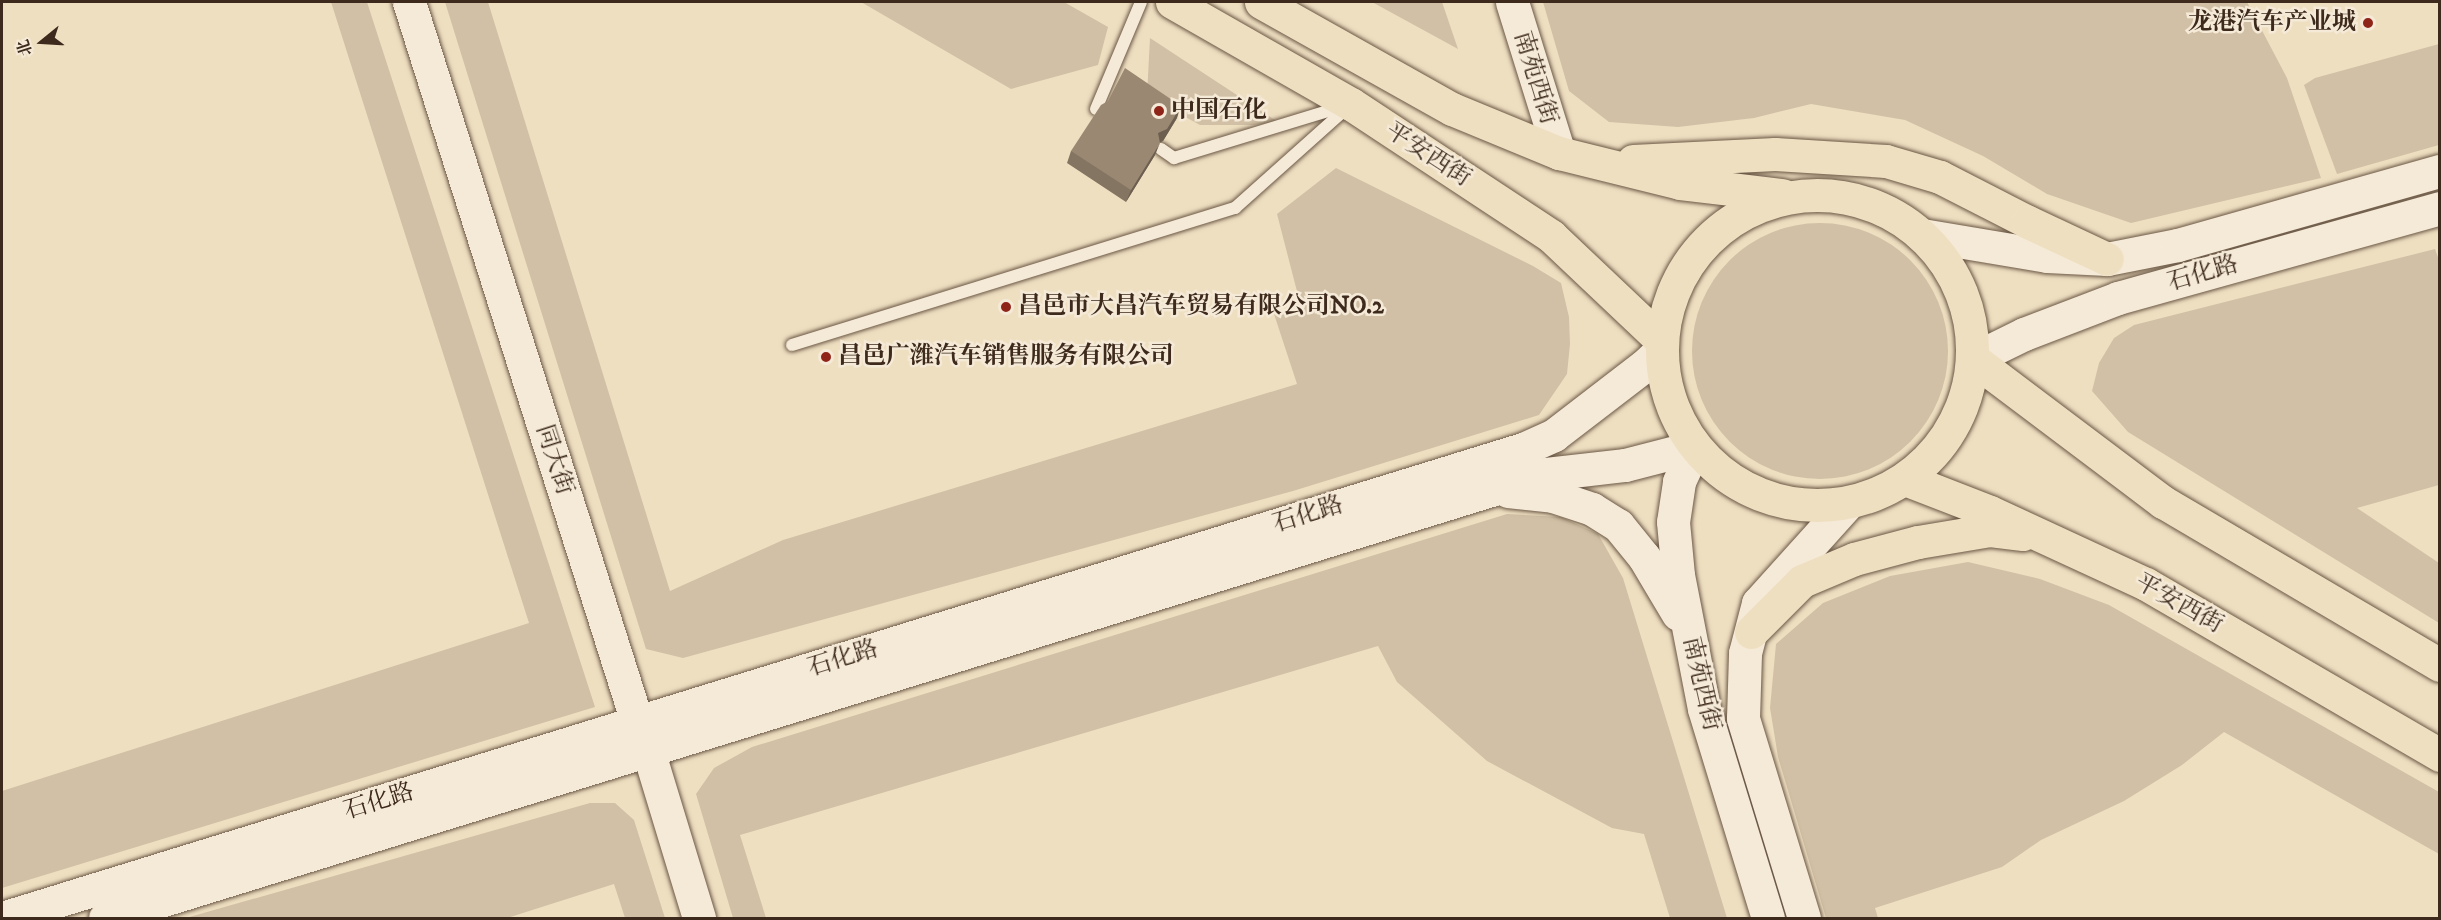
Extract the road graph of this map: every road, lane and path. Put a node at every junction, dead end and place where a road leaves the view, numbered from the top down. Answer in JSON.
{"nodes":[{"id":1,"x":409,"y":2,"type":"edge"},
{"id":2,"x":1141,"y":2,"type":"edge"},
{"id":3,"x":1172,"y":2,"type":"edge"},
{"id":4,"x":1261,"y":2,"type":"edge"},
{"id":5,"x":1512,"y":2,"type":"edge"},
{"id":6,"x":1351,"y":104,"type":"junction"},
{"id":7,"x":1096,"y":108,"type":"edge"},
{"id":8,"x":1161,"y":149,"type":"edge"},
{"id":9,"x":1559,"y":153,"type":"junction"},
{"id":10,"x":1600,"y":163,"type":"junction"},
{"id":11,"x":2439,"y":171,"type":"edge"},
{"id":12,"x":1789,"y":195,"type":"junction"},
{"id":13,"x":2439,"y":208,"type":"edge"},
{"id":14,"x":1922,"y":235,"type":"junction"},
{"id":15,"x":2107,"y":259,"type":"junction"},
{"id":16,"x":792,"y":345,"type":"dead end"},
{"id":17,"x":1661,"y":345,"type":"junction"},
{"id":18,"x":1973,"y":359,"type":"junction"},
{"id":19,"x":1695,"y":447,"type":"junction"},
{"id":20,"x":1905,"y":479,"type":"junction"},
{"id":21,"x":1491,"y":490,"type":"junction"},
{"id":22,"x":1848,"y":503,"type":"junction"},
{"id":23,"x":2044,"y":536,"type":"junction"},
{"id":24,"x":1750,"y":632,"type":"junction"},
{"id":25,"x":1689,"y":633,"type":"junction"},
{"id":26,"x":2439,"y":665,"type":"edge"},
{"id":27,"x":642,"y":736,"type":"junction"},
{"id":28,"x":2439,"y":755,"type":"edge"},
{"id":29,"x":2,"y":918,"type":"edge"},
{"id":30,"x":105,"y":918,"type":"edge"},
{"id":31,"x":699,"y":918,"type":"edge"},
{"id":32,"x":1768,"y":918,"type":"edge"},
{"id":33,"x":1804,"y":918,"type":"edge"}],
"edges":[{"from":1,"to":27,"type":"main road","name":"同大街"},
{"from":2,"to":7,"type":"lane"},
{"from":3,"to":6,"type":"main road","name":"平安西街"},
{"from":4,"to":9,"type":"main road","name":"平安西街"},
{"from":5,"to":9,"type":"main road","name":"南苑西街"},
{"from":6,"to":8,"type":"lane"},
{"from":6,"to":16,"type":"lane"},
{"from":6,"to":17,"type":"main road","name":"平安西街"},
{"from":9,"to":10,"type":"main road","name":"平安西街"},
{"from":10,"to":12,"type":"main road","name":"平安西街"},
{"from":10,"to":15,"type":"main road"},
{"from":11,"to":15,"type":"main road"},
{"from":12,"to":14,"type":"main road"},
{"from":12,"to":17,"type":"main road"},
{"from":13,"to":18,"type":"main road","name":"石化路"},
{"from":14,"to":15,"type":"main road"},
{"from":14,"to":18,"type":"main road"},
{"from":17,"to":19,"type":"main road"},
{"from":17,"to":27,"type":"main road","name":"石化路"},
{"from":18,"to":20,"type":"main road"},
{"from":18,"to":26,"type":"main road"},
{"from":19,"to":21,"type":"main road","name":"石化路"},
{"from":19,"to":22,"type":"main road"},
{"from":19,"to":25,"type":"main road","name":"南苑西街"},
{"from":20,"to":22,"type":"main road"},
{"from":20,"to":23,"type":"main road","name":"平安西街"},
{"from":21,"to":25,"type":"main road"},
{"from":21,"to":27,"type":"main road","name":"石化路"},
{"from":22,"to":24,"type":"main road","name":"南苑西街"},
{"from":23,"to":24,"type":"main road"},
{"from":23,"to":28,"type":"main road","name":"平安西街"},
{"from":24,"to":33,"type":"main road","name":"南苑西街"},
{"from":25,"to":32,"type":"main road","name":"南苑西街"},
{"from":27,"to":29,"type":"main road","name":"石化路"},
{"from":27,"to":30,"type":"main road","name":"石化路"},
{"from":27,"to":31,"type":"main road","name":"同大街"}]}
